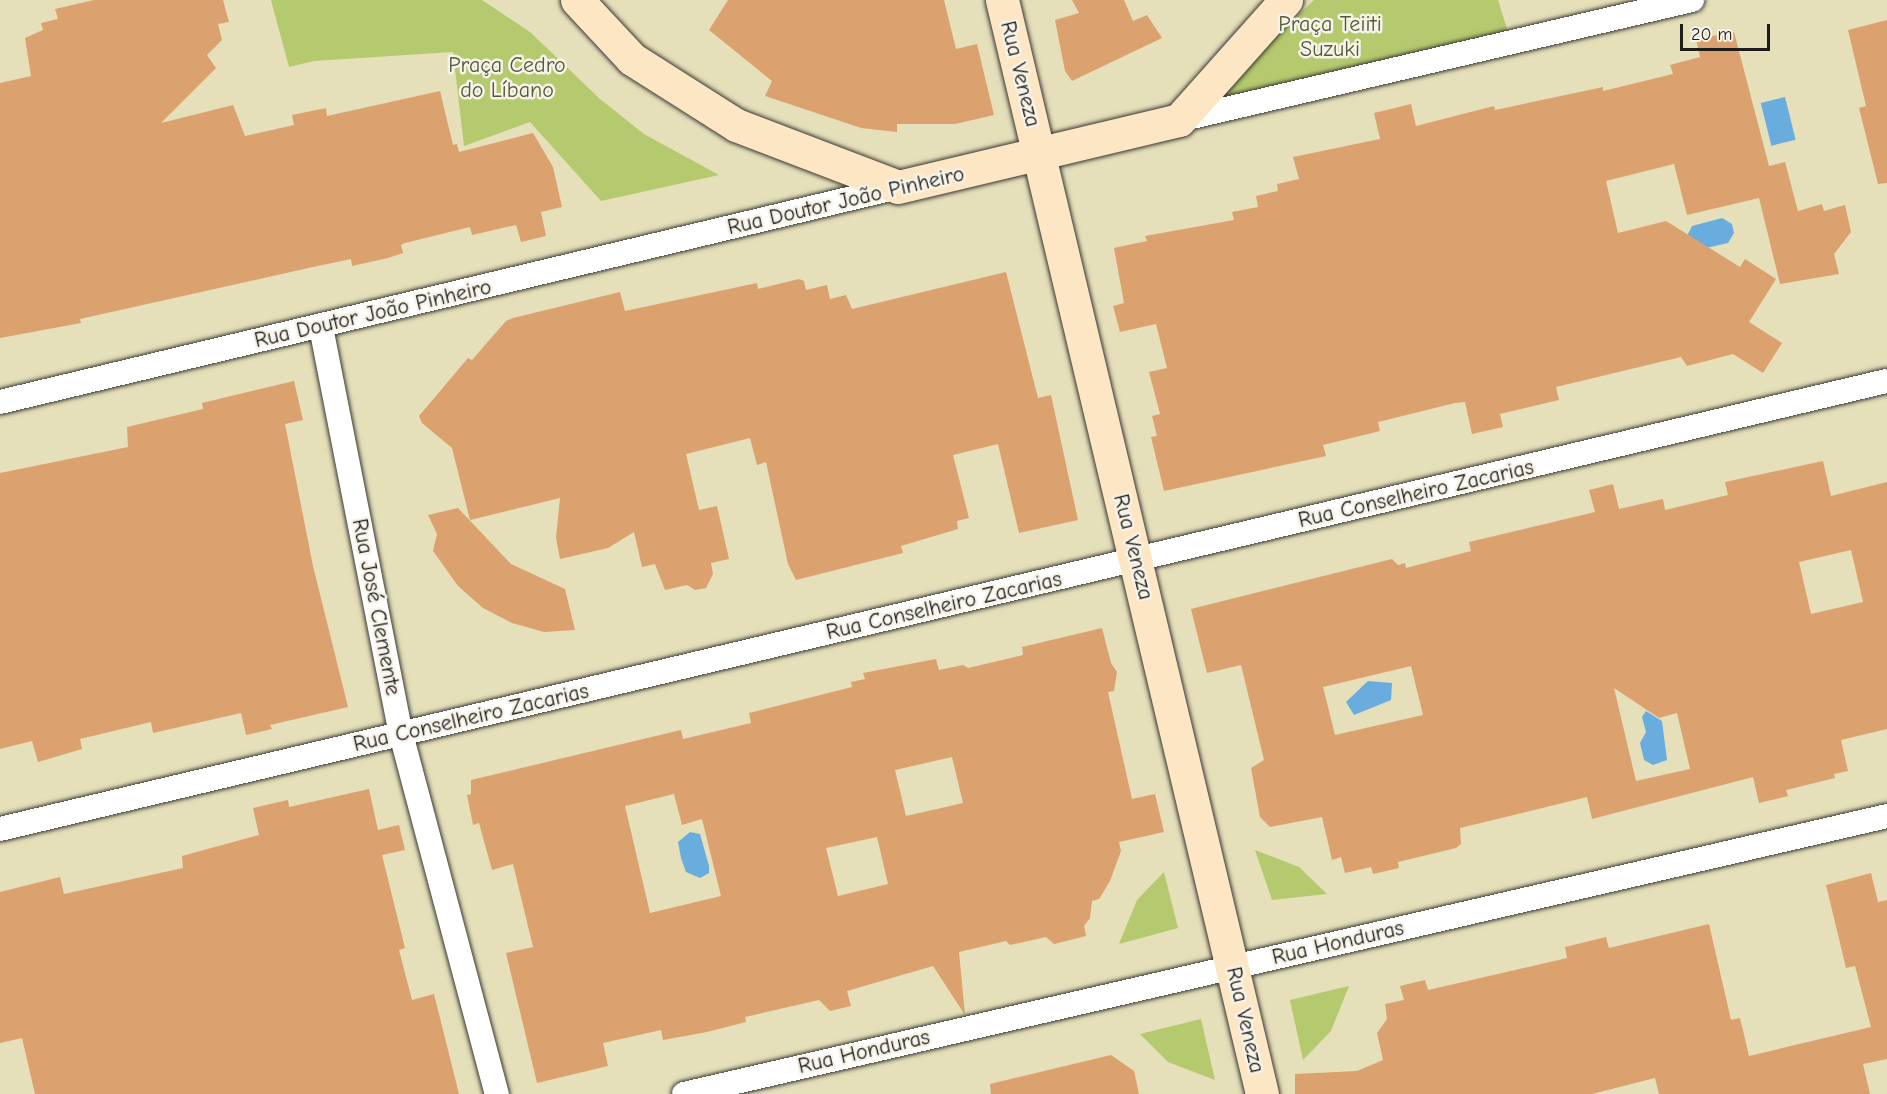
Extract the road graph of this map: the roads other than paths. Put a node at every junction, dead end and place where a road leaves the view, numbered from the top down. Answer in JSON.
{"nodes":[{"id":1,"x":577,"y":0,"type":"edge"},
{"id":2,"x":1002,"y":0,"type":"edge"},
{"id":3,"x":1286,"y":0,"type":"edge"},
{"id":4,"x":1692,"y":0,"type":"edge"},
{"id":5,"x":1179,"y":120,"type":"junction"},
{"id":6,"x":1040,"y":156,"type":"junction"},
{"id":7,"x":898,"y":187,"type":"junction"},
{"id":8,"x":321,"y":327,"type":"junction"},
{"id":9,"x":1887,"y":381,"type":"edge"},
{"id":10,"x":0,"y":402,"type":"edge"},
{"id":11,"x":1137,"y":560,"type":"junction"},
{"id":12,"x":401,"y":734,"type":"junction"},
{"id":13,"x":1887,"y":816,"type":"edge"},
{"id":14,"x":0,"y":829,"type":"edge"},
{"id":15,"x":1232,"y":967,"type":"junction"},
{"id":16,"x":497,"y":1094,"type":"edge"},
{"id":17,"x":684,"y":1094,"type":"edge"},
{"id":18,"x":1262,"y":1094,"type":"edge"}],
"edges":[{"from":1,"to":7,"type":"street"},
{"from":2,"to":6,"type":"street","name":"Rua Veneza"},
{"from":3,"to":5,"type":"street"},
{"from":4,"to":5,"type":"street","name":"Rua Doutor João Pinheiro"},
{"from":5,"to":6,"type":"street","name":"Rua Doutor João Pinheiro"},
{"from":6,"to":7,"type":"street","name":"Rua Doutor João Pinheiro"},
{"from":6,"to":11,"type":"street","name":"Rua Veneza"},
{"from":7,"to":8,"type":"street","name":"Rua Doutor João Pinheiro"},
{"from":8,"to":10,"type":"street","name":"Rua Doutor João Pinheiro"},
{"from":8,"to":12,"type":"street","name":"Rua José Clemente"},
{"from":9,"to":11,"type":"street","name":"Rua Conselheiro Zacarias"},
{"from":11,"to":12,"type":"street","name":"Rua Conselheiro Zacarias"},
{"from":11,"to":15,"type":"street","name":"Rua Veneza"},
{"from":12,"to":14,"type":"street","name":"Rua Conselheiro Zacarias"},
{"from":12,"to":16,"type":"street","name":"Rua José Clemente"},
{"from":13,"to":15,"type":"street","name":"Rua Honduras"},
{"from":15,"to":17,"type":"street","name":"Rua Honduras"},
{"from":15,"to":18,"type":"street","name":"Rua Veneza"}]}
